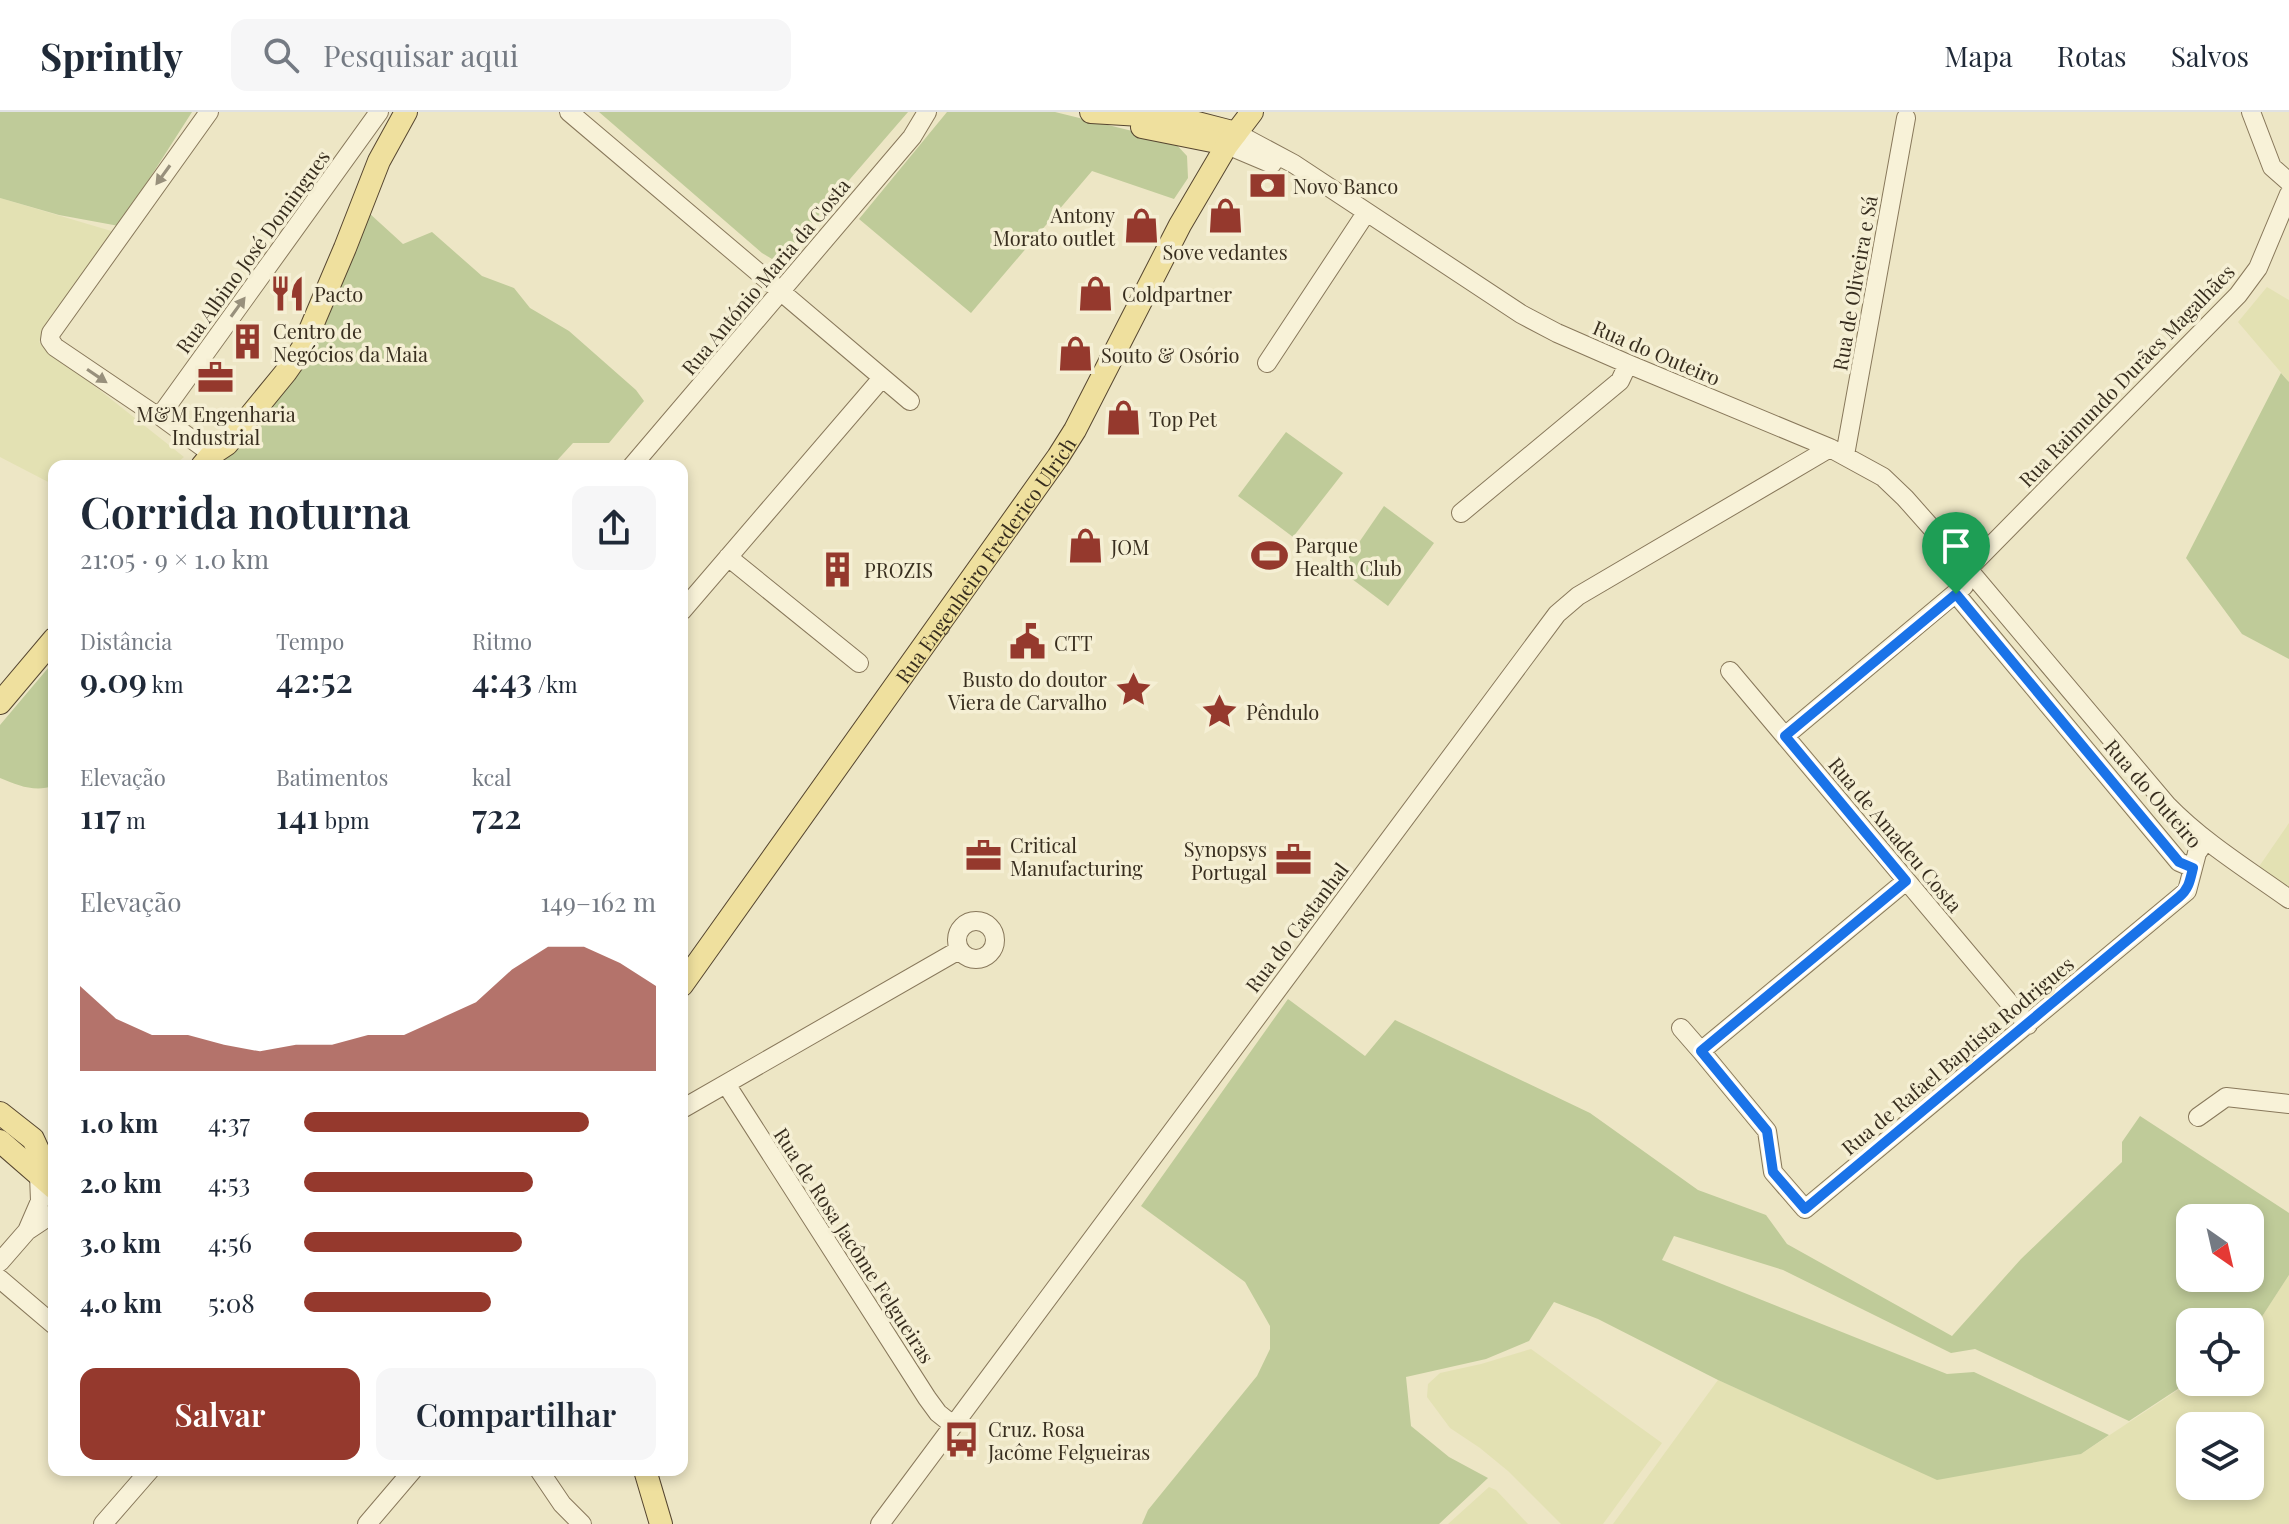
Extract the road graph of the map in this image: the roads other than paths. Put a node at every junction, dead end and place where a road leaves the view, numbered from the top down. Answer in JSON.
{"nodes":[{"id":1,"x":209,"y":112,"type":"edge"},
{"id":2,"x":379,"y":112,"type":"edge"},
{"id":3,"x":406,"y":112,"type":"edge"},
{"id":4,"x":569,"y":112,"type":"edge"},
{"id":5,"x":927,"y":112,"type":"edge"},
{"id":6,"x":1091,"y":112,"type":"edge"},
{"id":7,"x":1252,"y":112,"type":"edge"},
{"id":8,"x":2251,"y":112,"type":"edge"},
{"id":9,"x":1905,"y":114,"type":"edge"},
{"id":10,"x":1188,"y":137,"type":"junction"},
{"id":11,"x":1231,"y":139,"type":"junction"},
{"id":12,"x":1210,"y":172,"type":"junction"},
{"id":13,"x":2289,"y":182,"type":"edge"},
{"id":14,"x":2289,"y":194,"type":"edge"},
{"id":15,"x":1366,"y":213,"type":"junction"},
{"id":16,"x":782,"y":292,"type":"junction"},
{"id":17,"x":1267,"y":363,"type":"dead end"},
{"id":18,"x":1628,"y":364,"type":"junction"},
{"id":19,"x":882,"y":378,"type":"junction"},
{"id":20,"x":910,"y":401,"type":"dead end"},
{"id":21,"x":160,"y":416,"type":"junction"},
{"id":22,"x":1838,"y":452,"type":"junction"},
{"id":23,"x":207,"y":460,"type":"edge"},
{"id":24,"x":637,"y":460,"type":"edge"},
{"id":25,"x":1461,"y":513,"type":"dead end"},
{"id":26,"x":728,"y":557,"type":"junction"},
{"id":27,"x":1971,"y":573,"type":"junction"},
{"id":28,"x":1956,"y":594,"type":"junction"},
{"id":29,"x":688,"y":604,"type":"edge"},
{"id":30,"x":48,"y":646,"type":"edge"},
{"id":31,"x":859,"y":663,"type":"dead end"},
{"id":32,"x":1730,"y":671,"type":"dead end"},
{"id":33,"x":0,"y":703,"type":"edge"},
{"id":34,"x":1785,"y":736,"type":"junction"},
{"id":35,"x":2206,"y":840,"type":"junction"},
{"id":36,"x":2193,"y":868,"type":"junction"},
{"id":37,"x":1906,"y":881,"type":"junction"},
{"id":38,"x":2289,"y":899,"type":"edge"},
{"id":39,"x":959,"y":950,"type":"dead end"},
{"id":40,"x":688,"y":977,"type":"edge"},
{"id":41,"x":2028,"y":1025,"type":"junction"},
{"id":42,"x":1681,"y":1028,"type":"dead end"},
{"id":43,"x":1701,"y":1051,"type":"junction"},
{"id":44,"x":726,"y":1084,"type":"junction"},
{"id":45,"x":2289,"y":1104,"type":"edge"},
{"id":46,"x":688,"y":1106,"type":"edge"},
{"id":47,"x":0,"y":1113,"type":"edge"},
{"id":48,"x":2198,"y":1117,"type":"dead end"},
{"id":49,"x":0,"y":1125,"type":"edge"},
{"id":50,"x":0,"y":1141,"type":"edge"},
{"id":51,"x":48,"y":1174,"type":"edge"},
{"id":52,"x":48,"y":1217,"type":"edge"},
{"id":53,"x":27,"y":1231,"type":"junction"},
{"id":54,"x":0,"y":1262,"type":"edge"},
{"id":55,"x":0,"y":1279,"type":"edge"},
{"id":56,"x":48,"y":1320,"type":"edge"},
{"id":57,"x":953,"y":1425,"type":"junction"},
{"id":58,"x":145,"y":1476,"type":"edge"},
{"id":59,"x":408,"y":1476,"type":"edge"},
{"id":60,"x":543,"y":1476,"type":"edge"},
{"id":61,"x":647,"y":1476,"type":"edge"},
{"id":62,"x":103,"y":1524,"type":"edge"},
{"id":63,"x":367,"y":1524,"type":"edge"},
{"id":64,"x":582,"y":1524,"type":"edge"},
{"id":65,"x":661,"y":1524,"type":"edge"},
{"id":66,"x":880,"y":1524,"type":"edge"}],
"edges":[{"from":1,"to":21,"type":"street","one_way":true},
{"from":21,"to":2,"type":"street","name":"Rua Albino José Domingues","one_way":true},
{"from":3,"to":23,"type":"main road"},
{"from":4,"to":16,"type":"street"},
{"from":5,"to":16,"type":"street","name":"Rua António Maria da Costa"},
{"from":6,"to":10,"type":"main road"},
{"from":6,"to":11,"type":"main road"},
{"from":7,"to":11,"type":"main road","name":"Rua Engenheiro Frederico Ulrich"},
{"from":8,"to":13,"type":"street"},
{"from":9,"to":22,"type":"street","name":"Rua de Oliveira e Sá"},
{"from":10,"to":11,"type":"main road"},
{"from":10,"to":12,"type":"main road"},
{"from":11,"to":12,"type":"main road","name":"Rua Engenheiro Frederico Ulrich"},
{"from":11,"to":15,"type":"street","name":"Rua do Outeiro"},
{"from":12,"to":40,"type":"main road","name":"Rua Engenheiro Frederico Ulrich"},
{"from":14,"to":27,"type":"street","name":"Rua Raimundo Durães Magalhães"},
{"from":15,"to":17,"type":"street"},
{"from":15,"to":18,"type":"street","name":"Rua do Outeiro"},
{"from":16,"to":19,"type":"street"},
{"from":16,"to":24,"type":"street","name":"Rua António Maria da Costa"},
{"from":18,"to":22,"type":"street","name":"Rua do Outeiro"},
{"from":18,"to":25,"type":"street"},
{"from":19,"to":20,"type":"street"},
{"from":19,"to":26,"type":"street"},
{"from":21,"to":23,"type":"street"},
{"from":22,"to":27,"type":"street","name":"Rua do Outeiro"},
{"from":22,"to":57,"type":"street","name":"Rua do Castanhal"},
{"from":26,"to":29,"type":"street"},
{"from":26,"to":31,"type":"street"},
{"from":27,"to":28,"type":"street"},
{"from":27,"to":35,"type":"street","name":"Rua do Outeiro"},
{"from":28,"to":34,"type":"street"},
{"from":28,"to":36,"type":"street","name":"Rua do Outeiro"},
{"from":30,"to":33,"type":"main road"},
{"from":32,"to":34,"type":"street","name":"Rua de Amadeu Costa"},
{"from":34,"to":37,"type":"street","name":"Rua de Amadeu Costa"},
{"from":35,"to":36,"type":"street","name":"Rua do Outeiro"},
{"from":35,"to":38,"type":"street","name":"Rua do Outeiro"},
{"from":36,"to":41,"type":"street","name":"Rua de Rafael Baptista Rodrigues"},
{"from":37,"to":41,"type":"street","name":"Rua de Amadeu Costa"},
{"from":37,"to":43,"type":"street"},
{"from":39,"to":44,"type":"street"},
{"from":41,"to":43,"type":"street","name":"Rua de Rafael Baptista Rodrigues"},
{"from":42,"to":43,"type":"street"},
{"from":44,"to":46,"type":"street"},
{"from":44,"to":57,"type":"street","name":"Rua de Rosa Jacôme Felgueiras"},
{"from":45,"to":48,"type":"street"},
{"from":47,"to":51,"type":"main road"},
{"from":49,"to":51,"type":"main road"},
{"from":50,"to":51,"type":"main road"},
{"from":51,"to":53,"type":"street"},
{"from":52,"to":53,"type":"street"},
{"from":53,"to":54,"type":"street"},
{"from":55,"to":56,"type":"street"},
{"from":57,"to":66,"type":"street","name":"Rua do Castanhal"},
{"from":58,"to":62,"type":"street"},
{"from":59,"to":63,"type":"street"},
{"from":60,"to":64,"type":"street"},
{"from":61,"to":65,"type":"main road"}]}
